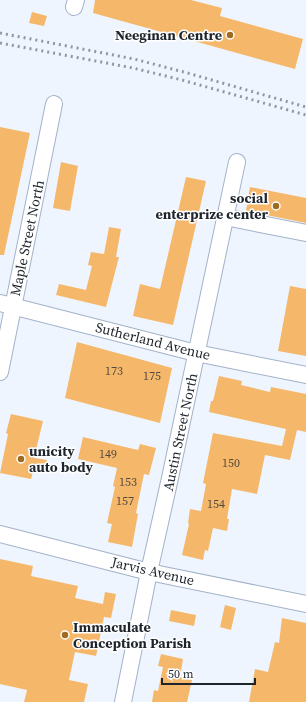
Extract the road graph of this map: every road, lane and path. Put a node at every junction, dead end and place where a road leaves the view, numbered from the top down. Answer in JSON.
{"nodes":[{"id":1,"x":54,"y":104,"type":"dead end"},
{"id":2,"x":237,"y":162,"type":"dead end"},
{"id":3,"x":226,"y":217,"type":"junction"},
{"id":4,"x":306,"y":233,"type":"edge"},
{"id":5,"x":6,"y":305,"type":"edge"},
{"id":6,"x":196,"y":353,"type":"junction"},
{"id":7,"x":0,"y":372,"type":"edge"},
{"id":8,"x":306,"y":375,"type":"edge"},
{"id":9,"x":0,"y":534,"type":"edge"},
{"id":10,"x":149,"y":572,"type":"junction"},
{"id":11,"x":306,"y":604,"type":"edge"},
{"id":12,"x":123,"y":702,"type":"edge"}],
"edges":[{"from":1,"to":5,"type":"street","name":"Maple Street North"},
{"from":2,"to":3,"type":"street","name":"Austin Street North"},
{"from":3,"to":4,"type":"street"},
{"from":3,"to":6,"type":"street","name":"Austin Street North"},
{"from":5,"to":6,"type":"street","name":"Sutherland Avenue"},
{"from":5,"to":7,"type":"street","name":"Maple Street North"},
{"from":6,"to":8,"type":"street","name":"Sutherland Avenue"},
{"from":6,"to":10,"type":"street","name":"Austin Street North"},
{"from":9,"to":10,"type":"street","name":"Jarvis Avenue"},
{"from":10,"to":11,"type":"street","name":"Jarvis Avenue"},
{"from":10,"to":12,"type":"street","name":"Austin Street North"}]}
